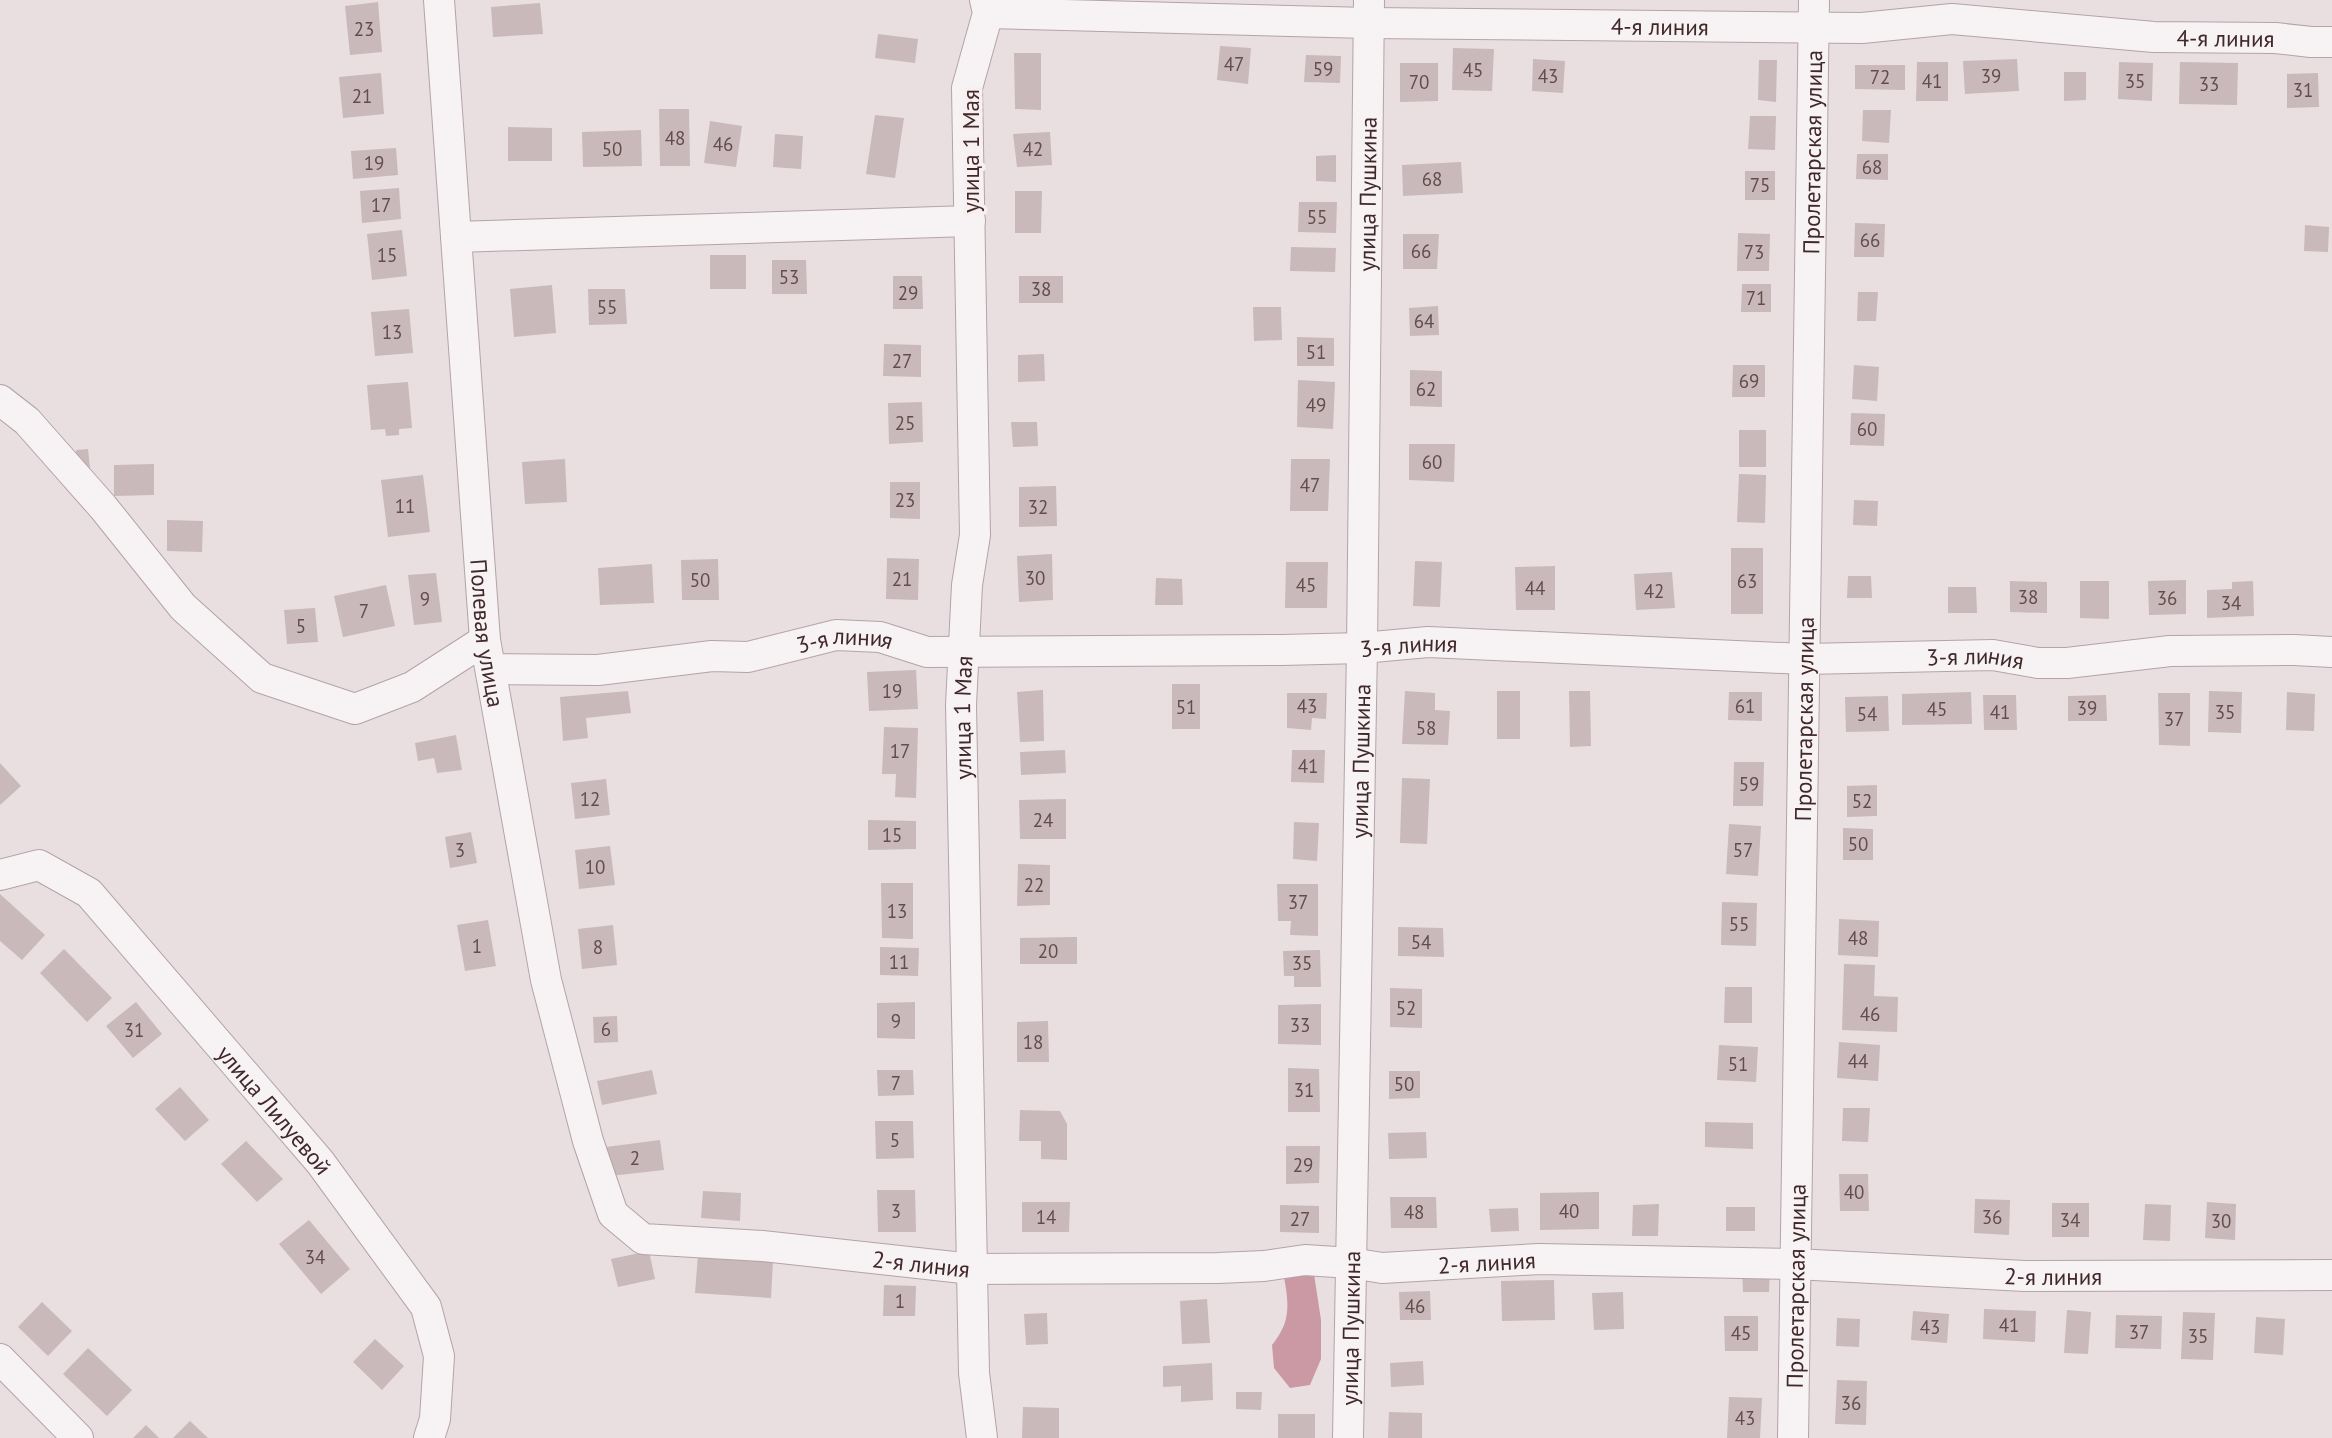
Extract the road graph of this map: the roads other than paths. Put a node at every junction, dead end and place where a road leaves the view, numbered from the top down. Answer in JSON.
{"nodes":[{"id":1,"x":439,"y":0,"type":"edge"},
{"id":2,"x":986,"y":7,"type":"edge"},
{"id":3,"x":1368,"y":11,"type":"edge"},
{"id":4,"x":1813,"y":13,"type":"edge"},
{"id":5,"x":2332,"y":42,"type":"edge"},
{"id":6,"x":970,"y":220,"type":"junction"},
{"id":7,"x":456,"y":237,"type":"junction"},
{"id":8,"x":0,"y":400,"type":"edge"},
{"id":9,"x":485,"y":640,"type":"junction"},
{"id":10,"x":1362,"y":648,"type":"junction"},
{"id":11,"x":965,"y":652,"type":"junction"},
{"id":12,"x":2332,"y":652,"type":"edge"},
{"id":13,"x":1804,"y":659,"type":"junction"},
{"id":14,"x":491,"y":669,"type":"junction"},
{"id":15,"x":0,"y":875,"type":"edge"},
{"id":16,"x":643,"y":1239,"type":"joint"},
{"id":17,"x":1351,"y":1263,"type":"junction"},
{"id":18,"x":1796,"y":1264,"type":"junction"},
{"id":19,"x":972,"y":1269,"type":"junction"},
{"id":20,"x":2332,"y":1275,"type":"edge"},
{"id":21,"x":0,"y":1359,"type":"edge"},
{"id":22,"x":78,"y":1438,"type":"edge"},
{"id":23,"x":429,"y":1438,"type":"edge"},
{"id":24,"x":982,"y":1438,"type":"edge"},
{"id":25,"x":1348,"y":1438,"type":"edge"},
{"id":26,"x":1793,"y":1438,"type":"edge"}],
"edges":[{"from":1,"to":7,"type":"street","name":"Полевая улица"},
{"from":2,"to":3,"type":"street","name":"4-я линия"},
{"from":2,"to":6,"type":"street","name":"улица 1 Мая"},
{"from":3,"to":4,"type":"street","name":"4-я линия"},
{"from":3,"to":10,"type":"street","name":"улица Пушкина"},
{"from":4,"to":5,"type":"street","name":"4-я линия"},
{"from":4,"to":13,"type":"street","name":"Пролетарская улица"},
{"from":6,"to":7,"type":"street"},
{"from":6,"to":11,"type":"street","name":"улица 1 Мая"},
{"from":7,"to":9,"type":"street","name":"Полевая улица"},
{"from":8,"to":9,"type":"street"},
{"from":9,"to":14,"type":"street","name":"Полевая улица"},
{"from":10,"to":11,"type":"street","name":"3-я линия"},
{"from":10,"to":13,"type":"street","name":"3-я линия"},
{"from":10,"to":17,"type":"street","name":"улица Пушкина"},
{"from":11,"to":14,"type":"street","name":"3-я линия"},
{"from":11,"to":19,"type":"street","name":"улица 1 Мая"},
{"from":12,"to":13,"type":"street","name":"3-я линия"},
{"from":13,"to":18,"type":"street","name":"Пролетарская улица"},
{"from":14,"to":16,"type":"street","name":"Полевая улица"},
{"from":15,"to":23,"type":"street","name":"улица Лилуевой"},
{"from":16,"to":19,"type":"street","name":"2-я линия"},
{"from":17,"to":18,"type":"street","name":"2-я линия"},
{"from":17,"to":19,"type":"street","name":"2-я линия"},
{"from":17,"to":25,"type":"street","name":"улица Пушкина"},
{"from":18,"to":20,"type":"street","name":"2-я линия"},
{"from":18,"to":26,"type":"street","name":"Пролетарская улица"},
{"from":19,"to":24,"type":"street","name":"улица 1 Мая"},
{"from":21,"to":22,"type":"street"}]}
